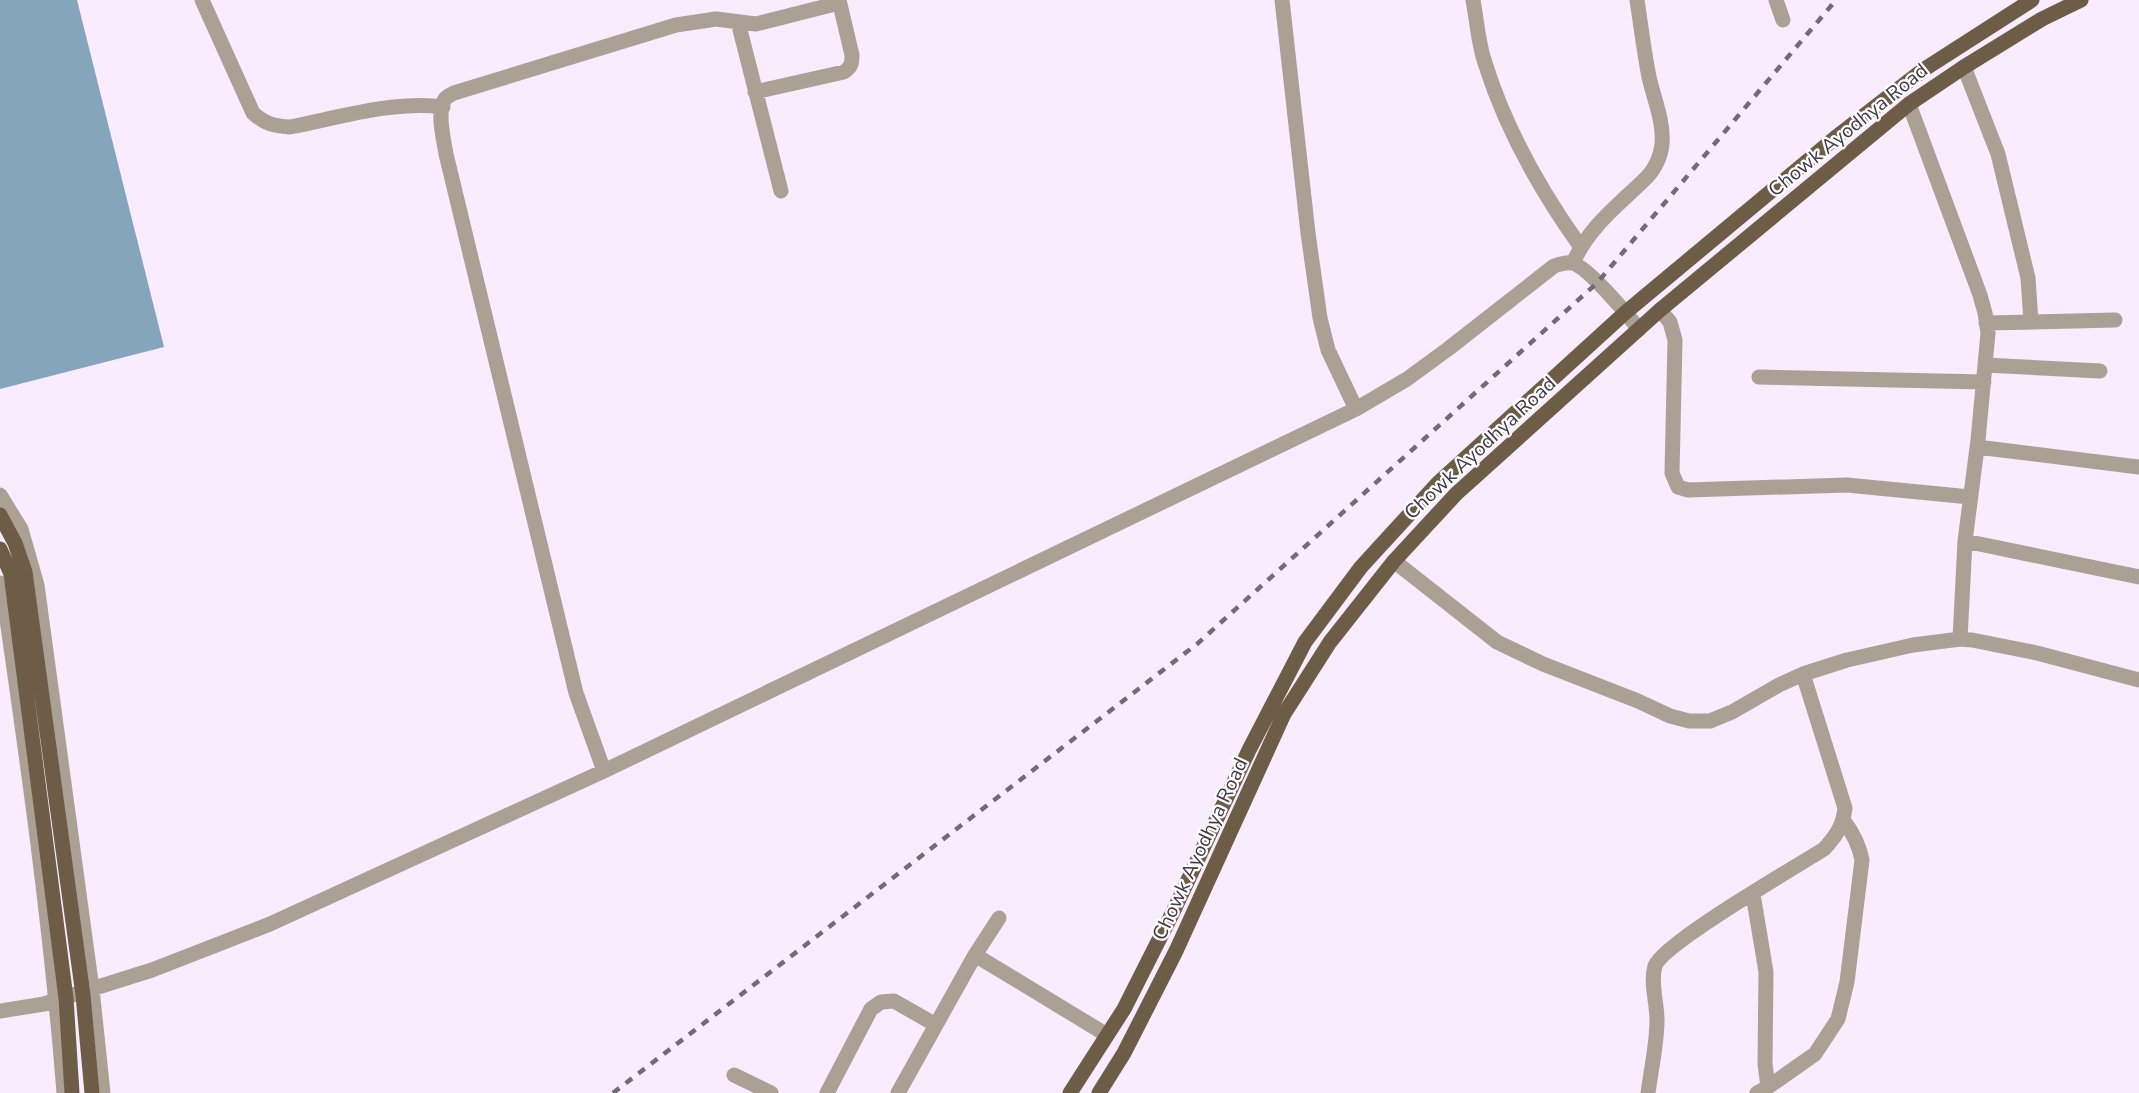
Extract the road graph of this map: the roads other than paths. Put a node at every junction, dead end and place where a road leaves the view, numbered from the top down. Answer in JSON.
{"nodes":[{"id":1,"x":202,"y":0,"type":"edge"},
{"id":2,"x":1282,"y":0,"type":"edge"},
{"id":3,"x":1473,"y":0,"type":"edge"},
{"id":4,"x":1637,"y":0,"type":"edge"},
{"id":5,"x":1776,"y":0,"type":"edge"},
{"id":6,"x":2032,"y":0,"type":"edge"},
{"id":7,"x":2081,"y":0,"type":"edge"},
{"id":8,"x":839,"y":2,"type":"edge"},
{"id":9,"x":1783,"y":20,"type":"dead end"},
{"id":10,"x":738,"y":22,"type":"junction"},
{"id":11,"x":1964,"y":67,"type":"junction"},
{"id":12,"x":756,"y":92,"type":"junction"},
{"id":13,"x":1909,"y":104,"type":"junction"},
{"id":14,"x":443,"y":107,"type":"junction"},
{"id":15,"x":781,"y":191,"type":"dead end"},
{"id":16,"x":1580,"y":246,"type":"junction"},
{"id":17,"x":1573,"y":263,"type":"junction"},
{"id":18,"x":1660,"y":310,"type":"junction"},
{"id":19,"x":1626,"y":312,"type":"junction"},
{"id":20,"x":2115,"y":320,"type":"dead end"},
{"id":21,"x":2031,"y":322,"type":"junction"},
{"id":22,"x":1986,"y":323,"type":"junction"},
{"id":23,"x":1640,"y":329,"type":"junction"},
{"id":24,"x":1985,"y":365,"type":"junction"},
{"id":25,"x":2100,"y":371,"type":"dead end"},
{"id":26,"x":1759,"y":377,"type":"dead end"},
{"id":27,"x":1983,"y":382,"type":"junction"},
{"id":28,"x":1356,"y":409,"type":"junction"},
{"id":29,"x":1977,"y":447,"type":"junction"},
{"id":30,"x":2139,"y":467,"type":"edge"},
{"id":31,"x":0,"y":495,"type":"edge"},
{"id":32,"x":1970,"y":496,"type":"junction"},
{"id":33,"x":0,"y":515,"type":"edge"},
{"id":34,"x":1965,"y":540,"type":"junction"},
{"id":35,"x":0,"y":549,"type":"edge"},
{"id":36,"x":1394,"y":561,"type":"junction"},
{"id":37,"x":2139,"y":577,"type":"edge"},
{"id":38,"x":0,"y":583,"type":"edge"},
{"id":39,"x":1960,"y":639,"type":"junction"},
{"id":40,"x":1803,"y":674,"type":"junction"},
{"id":41,"x":2139,"y":680,"type":"edge"},
{"id":42,"x":604,"y":771,"type":"junction"},
{"id":43,"x":1844,"y":821,"type":"junction"},
{"id":44,"x":1753,"y":894,"type":"junction"},
{"id":45,"x":999,"y":918,"type":"dead end"},
{"id":46,"x":975,"y":955,"type":"junction"},
{"id":47,"x":92,"y":989,"type":"junction"},
{"id":48,"x":57,"y":1000,"type":"junction"},
{"id":49,"x":0,"y":1011,"type":"edge"},
{"id":50,"x":936,"y":1025,"type":"junction"},
{"id":51,"x":1107,"y":1035,"type":"junction"},
{"id":52,"x":734,"y":1075,"type":"dead end"},
{"id":53,"x":1763,"y":1090,"type":"edge"},
{"id":54,"x":64,"y":1093,"type":"edge"},
{"id":55,"x":72,"y":1093,"type":"edge"},
{"id":56,"x":92,"y":1093,"type":"edge"},
{"id":57,"x":103,"y":1093,"type":"edge"},
{"id":58,"x":771,"y":1093,"type":"edge"},
{"id":59,"x":827,"y":1093,"type":"edge"},
{"id":60,"x":897,"y":1093,"type":"edge"},
{"id":61,"x":1070,"y":1093,"type":"edge"},
{"id":62,"x":1099,"y":1093,"type":"edge"},
{"id":63,"x":1648,"y":1093,"type":"edge"}],
"edges":[{"from":1,"to":14,"type":"street"},
{"from":2,"to":28,"type":"street"},
{"from":3,"to":16,"type":"street"},
{"from":4,"to":16,"type":"street"},
{"from":5,"to":9,"type":"street"},
{"from":6,"to":19,"type":"main road","name":"Chowk Ayodhya Road"},
{"from":7,"to":11,"type":"main road","name":"Chowk Ayodhya Road"},
{"from":8,"to":10,"type":"street"},
{"from":8,"to":12,"type":"street"},
{"from":10,"to":12,"type":"street"},
{"from":10,"to":14,"type":"street"},
{"from":11,"to":13,"type":"main road","name":"Chowk Ayodhya Road"},
{"from":11,"to":21,"type":"street"},
{"from":12,"to":15,"type":"street"},
{"from":13,"to":18,"type":"main road","name":"Chowk Ayodhya Road"},
{"from":13,"to":22,"type":"street"},
{"from":14,"to":42,"type":"street"},
{"from":16,"to":17,"type":"street"},
{"from":17,"to":19,"type":"street"},
{"from":17,"to":28,"type":"street"},
{"from":18,"to":23,"type":"main road","name":"Chowk Ayodhya Road"},
{"from":18,"to":32,"type":"street"},
{"from":19,"to":23,"type":"street"},
{"from":19,"to":51,"type":"main road","name":"Chowk Ayodhya Road"},
{"from":20,"to":21,"type":"street"},
{"from":21,"to":22,"type":"street"},
{"from":22,"to":24,"type":"street"},
{"from":23,"to":36,"type":"main road","name":"Chowk Ayodhya Road"},
{"from":24,"to":25,"type":"street"},
{"from":24,"to":27,"type":"street"},
{"from":26,"to":27,"type":"street"},
{"from":27,"to":29,"type":"street"},
{"from":28,"to":42,"type":"street"},
{"from":29,"to":30,"type":"street"},
{"from":29,"to":32,"type":"street"},
{"from":31,"to":47,"type":"street"},
{"from":32,"to":34,"type":"street"},
{"from":33,"to":56,"type":"main road"},
{"from":34,"to":37,"type":"street"},
{"from":34,"to":39,"type":"street"},
{"from":35,"to":55,"type":"main road"},
{"from":36,"to":40,"type":"street"},
{"from":36,"to":62,"type":"main road","name":"Chowk Ayodhya Road"},
{"from":38,"to":48,"type":"street"},
{"from":39,"to":40,"type":"street"},
{"from":39,"to":41,"type":"street"},
{"from":40,"to":43,"type":"street"},
{"from":42,"to":47,"type":"street"},
{"from":43,"to":44,"type":"street"},
{"from":43,"to":53,"type":"street"},
{"from":44,"to":53,"type":"street"},
{"from":44,"to":63,"type":"street"},
{"from":45,"to":46,"type":"street"},
{"from":46,"to":50,"type":"street"},
{"from":46,"to":51,"type":"street"},
{"from":47,"to":48,"type":"street"},
{"from":47,"to":57,"type":"street"},
{"from":48,"to":49,"type":"street"},
{"from":48,"to":54,"type":"street"},
{"from":50,"to":59,"type":"street"},
{"from":50,"to":60,"type":"street"},
{"from":51,"to":61,"type":"main road","name":"Chowk Ayodhya Road"},
{"from":52,"to":58,"type":"street"}]}
